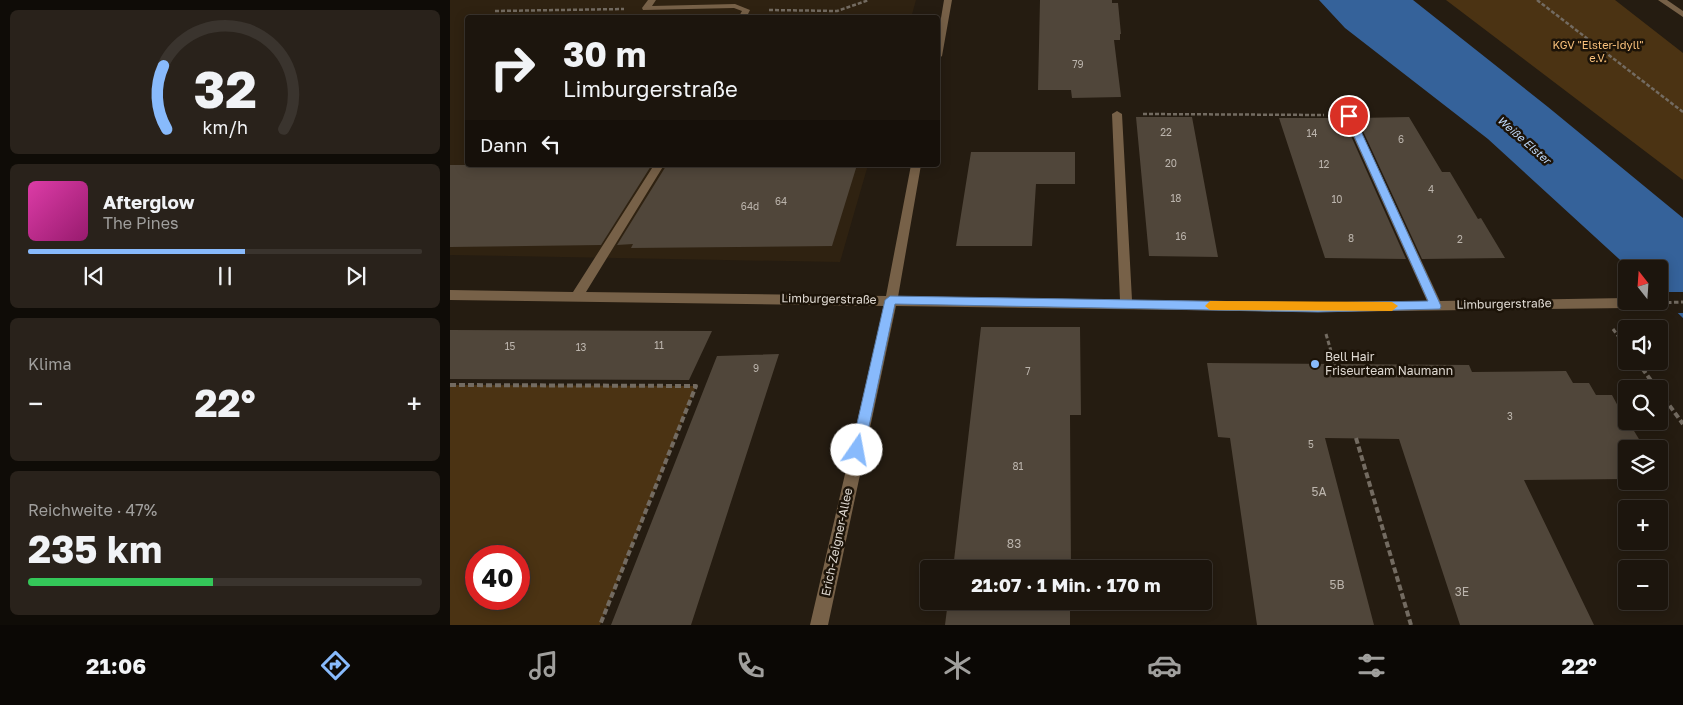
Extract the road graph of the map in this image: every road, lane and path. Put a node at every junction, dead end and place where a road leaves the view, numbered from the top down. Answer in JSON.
{"nodes":[{"id":1,"x":652,"y":0,"type":"edge"},
{"id":2,"x":869,"y":0,"type":"edge"},
{"id":3,"x":948,"y":0,"type":"edge"},
{"id":4,"x":1537,"y":0,"type":"edge"},
{"id":5,"x":1662,"y":0,"type":"edge"},
{"id":6,"x":737,"y":3,"type":"edge"},
{"id":7,"x":646,"y":8,"type":"junction"},
{"id":8,"x":495,"y":11,"type":"dead end"},
{"id":9,"x":744,"y":14,"type":"edge"},
{"id":10,"x":1683,"y":15,"type":"edge"},
{"id":11,"x":940,"y":45,"type":"edge"},
{"id":12,"x":1683,"y":112,"type":"edge"},
{"id":13,"x":1117,"y":114,"type":"joint"},
{"id":14,"x":1349,"y":116,"type":"joint"},
{"id":15,"x":659,"y":167,"type":"edge"},
{"id":16,"x":916,"y":167,"type":"edge"},
{"id":17,"x":450,"y":295,"type":"edge"},
{"id":18,"x":577,"y":296,"type":"junction"},
{"id":19,"x":890,"y":300,"type":"junction"},
{"id":20,"x":1668,"y":302,"type":"edge"},
{"id":21,"x":1683,"y":302,"type":"edge"},
{"id":22,"x":1618,"y":303,"type":"edge"},
{"id":23,"x":1126,"y":304,"type":"junction"},
{"id":24,"x":1436,"y":306,"type":"junction"},
{"id":25,"x":450,"y":385,"type":"edge"},
{"id":26,"x":1668,"y":404,"type":"edge"},
{"id":27,"x":1683,"y":424,"type":"edge"},
{"id":28,"x":1356,"y":438,"type":"dead end"},
{"id":29,"x":600,"y":625,"type":"edge"},
{"id":30,"x":819,"y":625,"type":"edge"},
{"id":31,"x":1410,"y":625,"type":"edge"}],
"edges":[{"from":1,"to":7,"type":"street"},
{"from":2,"to":9,"type":"path"},
{"from":3,"to":11,"type":"street"},
{"from":4,"to":12,"type":"path"},
{"from":5,"to":10,"type":"street"},
{"from":6,"to":7,"type":"street"},
{"from":6,"to":9,"type":"street"},
{"from":7,"to":8,"type":"path"},
{"from":13,"to":14,"type":"path"},
{"from":13,"to":23,"type":"street"},
{"from":14,"to":24,"type":"street"},
{"from":15,"to":18,"type":"street"},
{"from":16,"to":19,"type":"street","name":"Erich-Zeigner-Allee"},
{"from":17,"to":18,"type":"street","name":"Limburgerstraße"},
{"from":18,"to":19,"type":"street","name":"Limburgerstraße"},
{"from":19,"to":23,"type":"street","name":"Limburgerstraße"},
{"from":19,"to":30,"type":"street","name":"Erich-Zeigner-Allee"},
{"from":20,"to":21,"type":"path"},
{"from":22,"to":24,"type":"street","name":"Limburgerstraße"},
{"from":23,"to":24,"type":"street","name":"Limburgerstraße"},
{"from":25,"to":29,"type":"path"},
{"from":26,"to":27,"type":"path"},
{"from":28,"to":31,"type":"path"}]}
